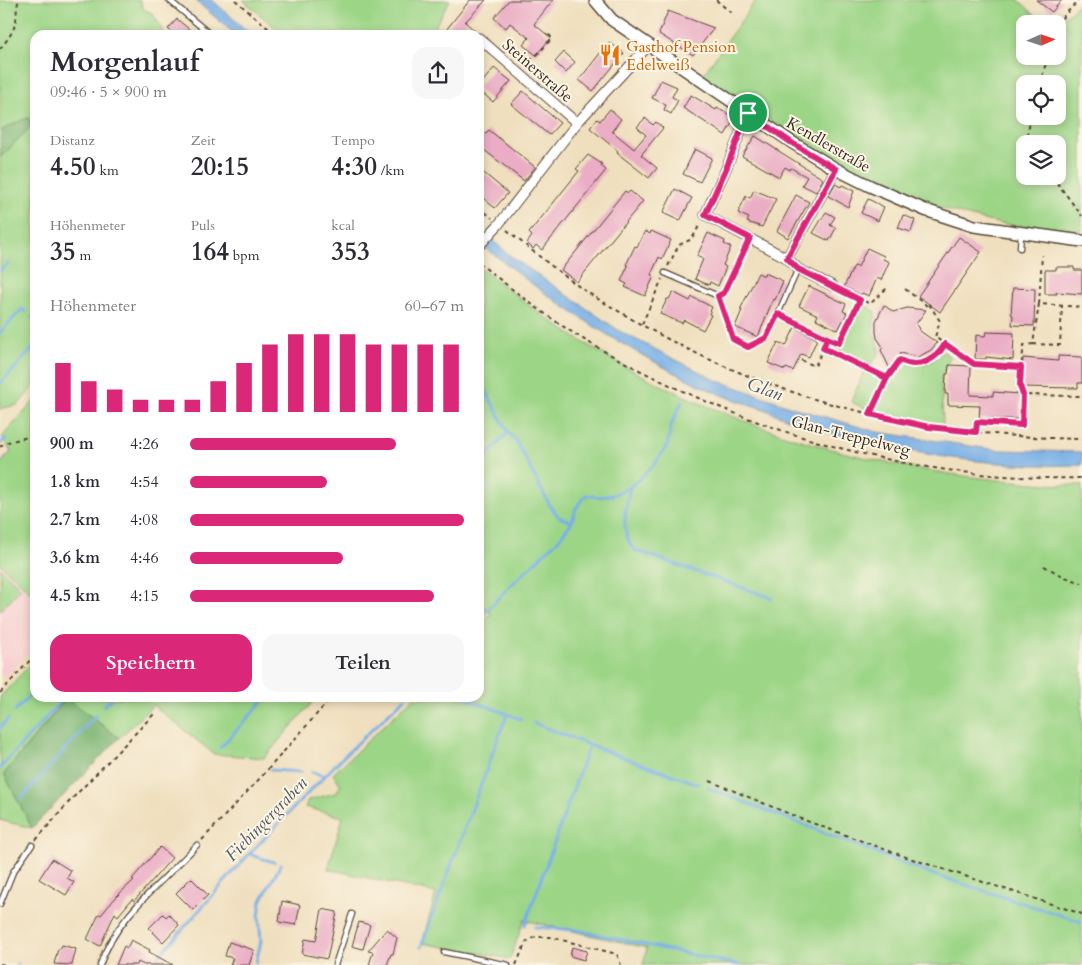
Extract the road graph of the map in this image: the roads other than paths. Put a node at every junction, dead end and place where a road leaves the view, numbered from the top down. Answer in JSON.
{"nodes":[{"id":1,"x":170,"y":0,"type":"edge"},
{"id":2,"x":595,"y":0,"type":"edge"},
{"id":3,"x":205,"y":30,"type":"edge"},
{"id":4,"x":484,"y":42,"type":"edge"},
{"id":5,"x":648,"y":44,"type":"junction"},
{"id":6,"x":748,"y":113,"type":"junction"},
{"id":7,"x":577,"y":123,"type":"junction"},
{"id":8,"x":836,"y":169,"type":"junction"},
{"id":9,"x":1021,"y":233,"type":"junction"},
{"id":10,"x":750,"y":238,"type":"junction"},
{"id":11,"x":484,"y":240,"type":"edge"},
{"id":12,"x":1082,"y":241,"type":"edge"},
{"id":13,"x":1020,"y":248,"type":"dead end"},
{"id":14,"x":787,"y":258,"type":"junction"},
{"id":15,"x":798,"y":269,"type":"junction"},
{"id":16,"x":665,"y":273,"type":"dead end"},
{"id":17,"x":833,"y":286,"type":"road end"},
{"id":18,"x":718,"y":296,"type":"junction"},
{"id":19,"x":778,"y":314,"type":"junction"},
{"id":20,"x":839,"y":343,"type":"road end"},
{"id":21,"x":32,"y":845,"type":"road end"},
{"id":22,"x":197,"y":846,"type":"road end"},
{"id":23,"x":0,"y":904,"type":"edge"},
{"id":24,"x":352,"y":914,"type":"dead end"},
{"id":25,"x":444,"y":952,"type":"dead end"},
{"id":26,"x":100,"y":965,"type":"edge"},
{"id":27,"x":335,"y":965,"type":"edge"},
{"id":28,"x":508,"y":965,"type":"edge"}],
"edges":[{"from":1,"to":3,"type":"lane"},
{"from":2,"to":5,"type":"street","name":"Kendlerstraße"},
{"from":4,"to":7,"type":"street","name":"Steinerstraße"},
{"from":5,"to":6,"type":"street","name":"Kendlerstraße"},
{"from":5,"to":7,"type":"street","name":"Steinerstraße"},
{"from":6,"to":8,"type":"street","name":"Kendlerstraße"},
{"from":6,"to":10,"type":"street"},
{"from":7,"to":11,"type":"street","name":"Steinerstraße"},
{"from":8,"to":9,"type":"street","name":"Kendlerstraße"},
{"from":8,"to":14,"type":"street"},
{"from":9,"to":12,"type":"street","name":"Kendlerstraße"},
{"from":9,"to":13,"type":"lane"},
{"from":10,"to":14,"type":"street"},
{"from":10,"to":18,"type":"lane"},
{"from":14,"to":15,"type":"street"},
{"from":15,"to":17,"type":"street"},
{"from":15,"to":19,"type":"lane"},
{"from":16,"to":18,"type":"lane"},
{"from":18,"to":19,"type":"lane"},
{"from":19,"to":20,"type":"lane"},
{"from":21,"to":23,"type":"lane"},
{"from":22,"to":26,"type":"lane"},
{"from":24,"to":27,"type":"lane"},
{"from":25,"to":28,"type":"lane"}]}
